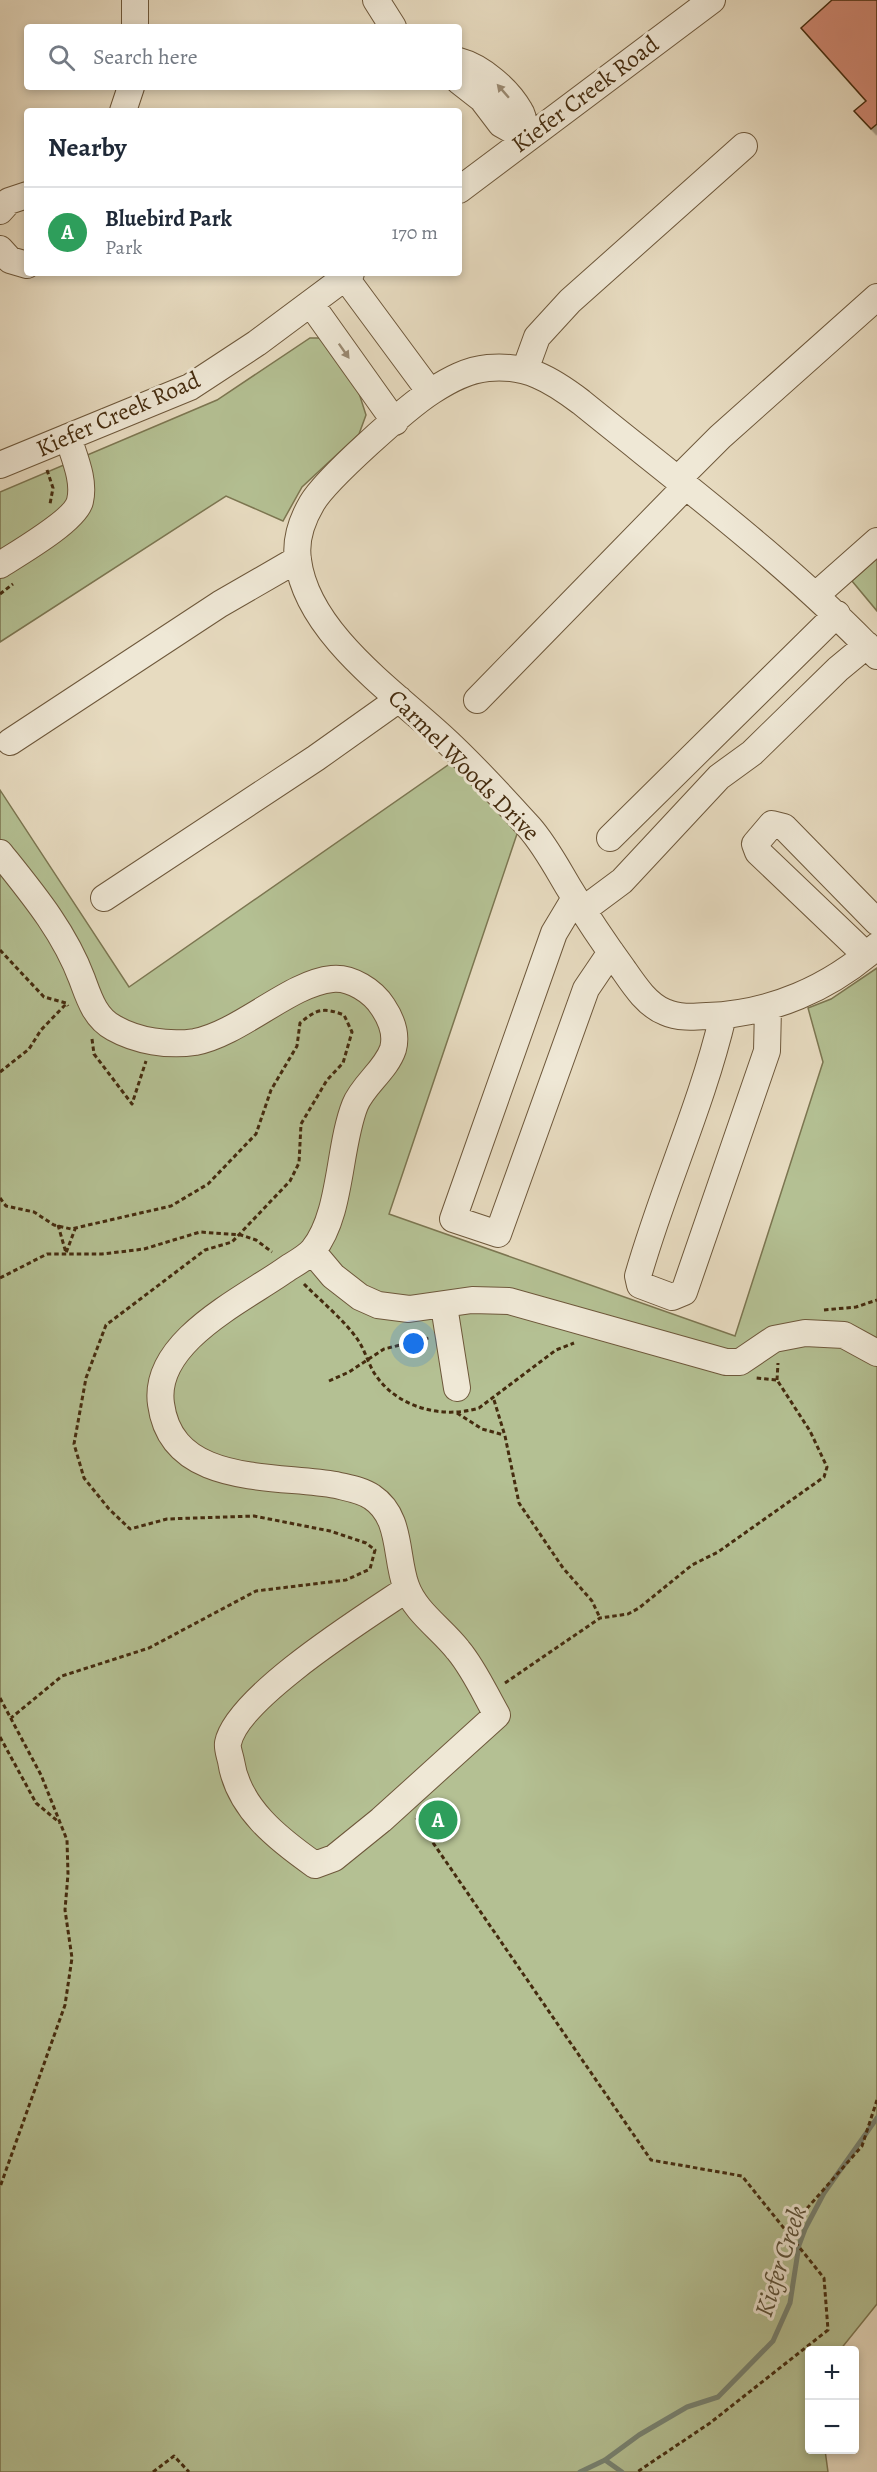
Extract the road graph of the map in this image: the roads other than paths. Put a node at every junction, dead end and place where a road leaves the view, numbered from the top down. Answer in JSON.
{"nodes":[{"id":1,"x":135,"y":0,"type":"edge"},
{"id":2,"x":376,"y":0,"type":"edge"},
{"id":3,"x":712,"y":0,"type":"edge"},
{"id":4,"x":135,"y":24,"type":"edge"},
{"id":5,"x":391,"y":24,"type":"edge"},
{"id":6,"x":462,"y":62,"type":"edge"},
{"id":7,"x":462,"y":83,"type":"edge"},
{"id":8,"x":130,"y":90,"type":"edge"},
{"id":9,"x":124,"y":108,"type":"edge"},
{"id":10,"x":526,"y":138,"type":"junction"},
{"id":11,"x":744,"y":146,"type":"dead end"},
{"id":12,"x":462,"y":188,"type":"edge"},
{"id":13,"x":24,"y":196,"type":"edge"},
{"id":14,"x":0,"y":211,"type":"edge"},
{"id":15,"x":0,"y":249,"type":"edge"},
{"id":16,"x":24,"y":264,"type":"edge"},
{"id":17,"x":347,"y":276,"type":"edge"},
{"id":18,"x":349,"y":276,"type":"edge"},
{"id":19,"x":877,"y":297,"type":"edge"},
{"id":20,"x":310,"y":304,"type":"junction"},
{"id":21,"x":525,"y":370,"type":"junction"},
{"id":22,"x":430,"y":392,"type":"junction"},
{"id":23,"x":395,"y":422,"type":"junction"},
{"id":24,"x":68,"y":437,"type":"junction"},
{"id":25,"x":0,"y":465,"type":"edge"},
{"id":26,"x":681,"y":483,"type":"junction"},
{"id":27,"x":877,"y":541,"type":"edge"},
{"id":28,"x":298,"y":559,"type":"junction"},
{"id":29,"x":0,"y":565,"type":"edge"},
{"id":30,"x":816,"y":595,"type":"junction"},
{"id":31,"x":837,"y":614,"type":"junction"},
{"id":32,"x":872,"y":651,"type":"edge"},
{"id":33,"x":399,"y":699,"type":"junction"},
{"id":34,"x":477,"y":700,"type":"dead end"},
{"id":35,"x":9,"y":742,"type":"dead end"},
{"id":36,"x":610,"y":838,"type":"dead end"},
{"id":37,"x":0,"y":853,"type":"edge"},
{"id":38,"x":104,"y":898,"type":"dead end"},
{"id":39,"x":579,"y":904,"type":"junction"},
{"id":40,"x":877,"y":922,"type":"edge"},
{"id":41,"x":872,"y":950,"type":"edge"},
{"id":42,"x":611,"y":952,"type":"junction"},
{"id":43,"x":768,"y":1008,"type":"junction"},
{"id":44,"x":723,"y":1016,"type":"junction"},
{"id":45,"x":312,"y":1251,"type":"junction"},
{"id":46,"x":444,"y":1306,"type":"junction"},
{"id":47,"x":877,"y":1353,"type":"edge"},
{"id":48,"x":456,"y":1400,"type":"road end"},
{"id":49,"x":406,"y":1589,"type":"junction"}],
"edges":[{"from":1,"to":4,"type":"street"},
{"from":2,"to":5,"type":"street"},
{"from":3,"to":10,"type":"street","name":"Kiefer Creek Road"},
{"from":10,"to":6,"type":"street","one_way":true},
{"from":7,"to":10,"type":"street"},
{"from":8,"to":9,"type":"street"},
{"from":10,"to":12,"type":"street","name":"Kiefer Creek Road"},
{"from":11,"to":21,"type":"street"},
{"from":13,"to":14,"type":"street"},
{"from":15,"to":16,"type":"street"},
{"from":17,"to":20,"type":"street","name":"Kiefer Creek Road"},
{"from":18,"to":22,"type":"street"},
{"from":19,"to":26,"type":"street"},
{"from":20,"to":23,"type":"street","one_way":true},
{"from":20,"to":24,"type":"street","name":"Kiefer Creek Road"},
{"from":21,"to":22,"type":"street","name":"Carmel Woods Drive"},
{"from":21,"to":26,"type":"street","name":"Carmel Woods Drive"},
{"from":22,"to":23,"type":"street","name":"Carmel Woods Drive"},
{"from":23,"to":28,"type":"street","name":"Carmel Woods Drive"},
{"from":24,"to":25,"type":"street","name":"Kiefer Creek Road"},
{"from":24,"to":29,"type":"street"},
{"from":26,"to":30,"type":"street","name":"Carmel Woods Drive"},
{"from":26,"to":34,"type":"street"},
{"from":27,"to":30,"type":"street"},
{"from":28,"to":33,"type":"street","name":"Carmel Woods Drive"},
{"from":28,"to":35,"type":"street"},
{"from":30,"to":31,"type":"street","name":"Carmel Woods Drive"},
{"from":31,"to":32,"type":"street","name":"Carmel Woods Drive"},
{"from":31,"to":36,"type":"street"},
{"from":32,"to":39,"type":"street"},
{"from":33,"to":38,"type":"street"},
{"from":33,"to":39,"type":"street","name":"Carmel Woods Drive"},
{"from":37,"to":45,"type":"street"},
{"from":39,"to":42,"type":"street","name":"Carmel Woods Drive"},
{"from":39,"to":42,"type":"street"},
{"from":40,"to":41,"type":"street"},
{"from":41,"to":43,"type":"street","name":"Carmel Woods Drive"},
{"from":42,"to":44,"type":"street","name":"Carmel Woods Drive"},
{"from":43,"to":44,"type":"street","name":"Carmel Woods Drive"},
{"from":43,"to":44,"type":"street"},
{"from":45,"to":46,"type":"street"},
{"from":45,"to":49,"type":"street"},
{"from":46,"to":47,"type":"street"},
{"from":46,"to":48,"type":"street"},
{"from":49,"to":49,"type":"street"}]}
